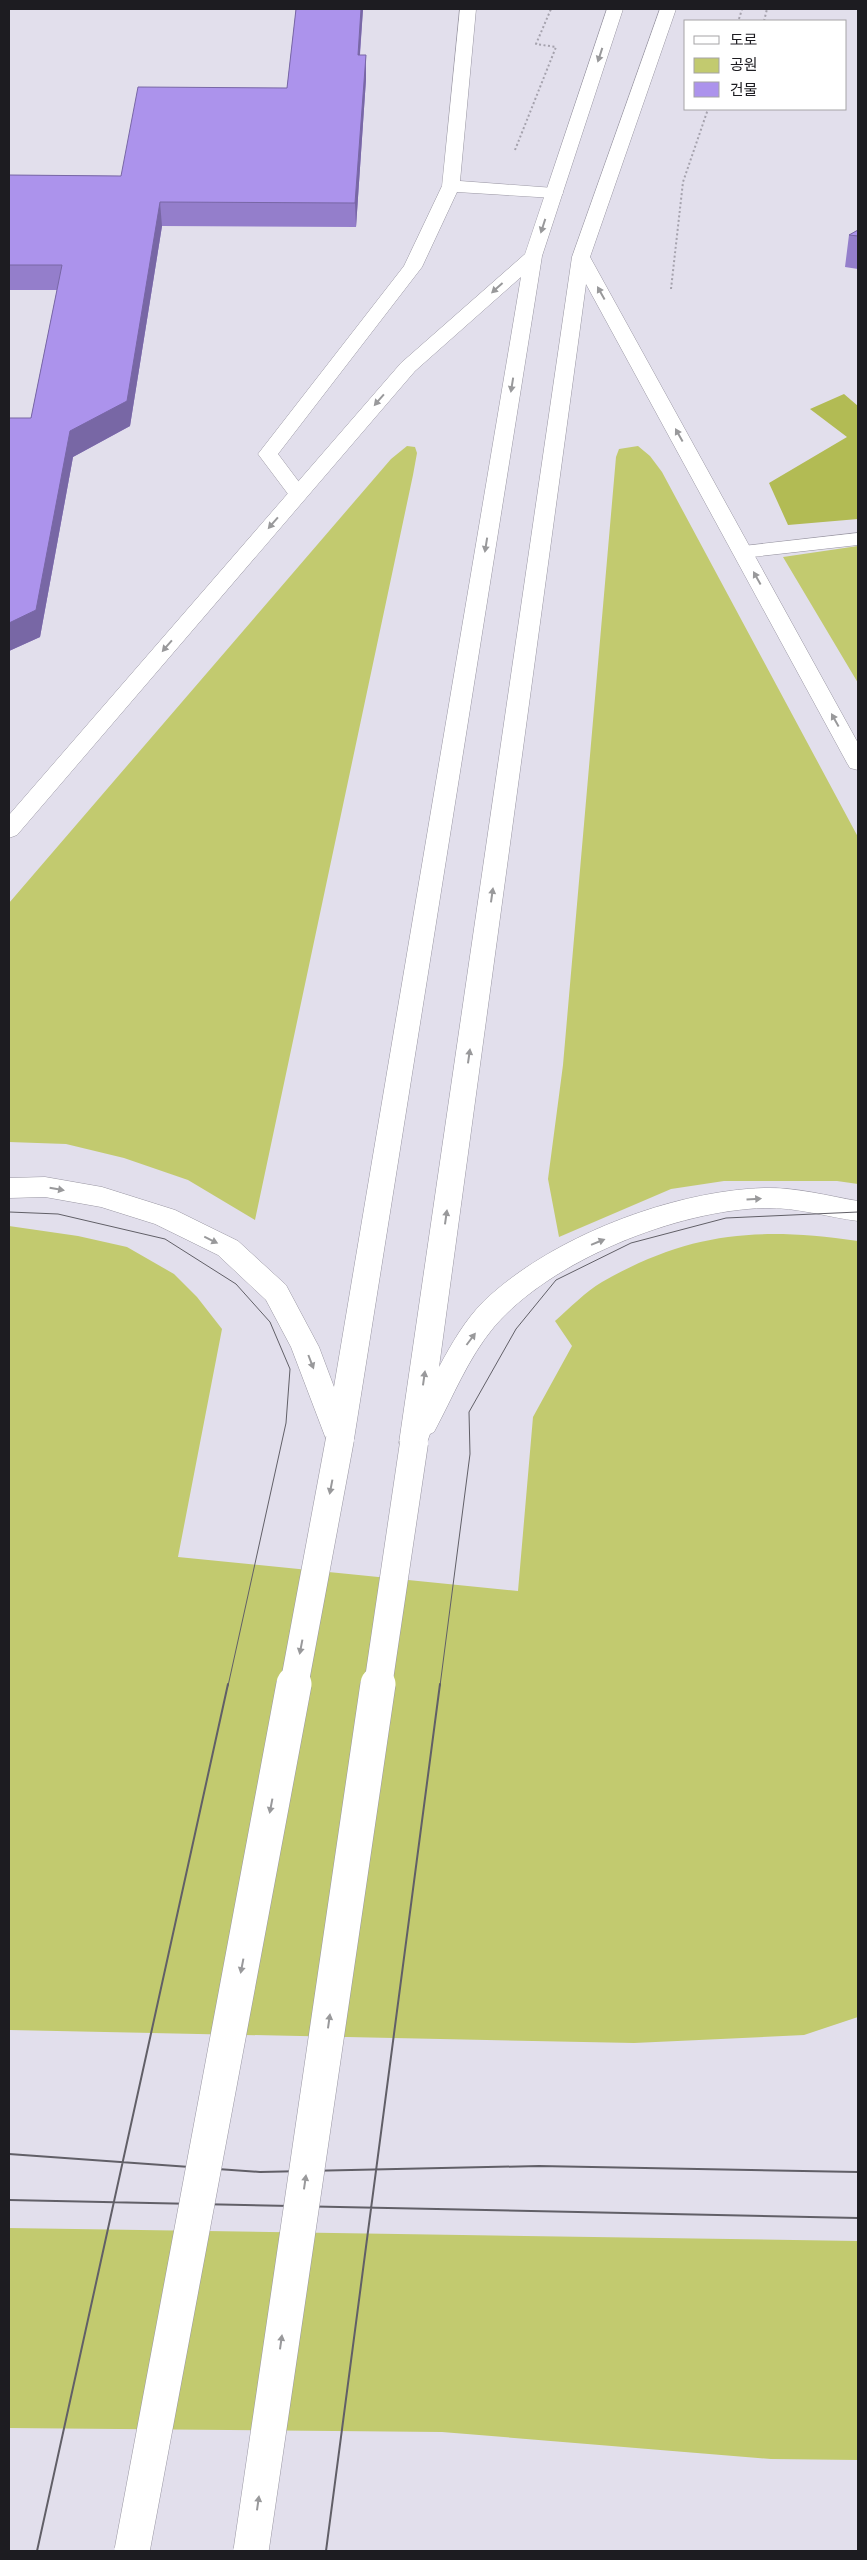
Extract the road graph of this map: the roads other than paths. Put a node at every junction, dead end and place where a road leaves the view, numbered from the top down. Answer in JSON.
{"nodes":[{"id":1,"x":468,"y":9,"type":"edge"},
{"id":2,"x":615,"y":9,"type":"edge"},
{"id":3,"x":668,"y":9,"type":"edge"},
{"id":4,"x":451,"y":186,"type":"junction"},
{"id":5,"x":554,"y":193,"type":"junction"},
{"id":6,"x":533,"y":256,"type":"junction"},
{"id":7,"x":581,"y":257,"type":"junction"},
{"id":8,"x":298,"y":494,"type":"junction"},
{"id":9,"x":858,"y":539,"type":"edge"},
{"id":10,"x":743,"y":552,"type":"junction"},
{"id":11,"x":858,"y":763,"type":"edge"},
{"id":12,"x":9,"y":830,"type":"edge"},
{"id":13,"x":9,"y":1188,"type":"edge"},
{"id":14,"x":858,"y":1211,"type":"edge"},
{"id":15,"x":340,"y":1439,"type":"junction"},
{"id":16,"x":414,"y":1443,"type":"junction"},
{"id":17,"x":132,"y":2551,"type":"edge"},
{"id":18,"x":251,"y":2551,"type":"edge"}],
"edges":[{"from":1,"to":4,"type":"main road"},
{"from":2,"to":5,"type":"main road","one_way":true},
{"from":3,"to":7,"type":"main road"},
{"from":4,"to":5,"type":"main road"},
{"from":4,"to":8,"type":"main road"},
{"from":5,"to":6,"type":"main road","one_way":true},
{"from":6,"to":8,"type":"main road","one_way":true},
{"from":6,"to":15,"type":"main road","one_way":true},
{"from":10,"to":7,"type":"main road","one_way":true},
{"from":16,"to":7,"type":"main road","one_way":true},
{"from":8,"to":12,"type":"main road","one_way":true},
{"from":9,"to":10,"type":"main road"},
{"from":11,"to":10,"type":"main road","one_way":true},
{"from":13,"to":15,"type":"main road","one_way":true},
{"from":16,"to":14,"type":"main road","one_way":true},
{"from":15,"to":17,"type":"main road","one_way":true,"bridge":true},
{"from":18,"to":16,"type":"main road","one_way":true,"bridge":true}]}
